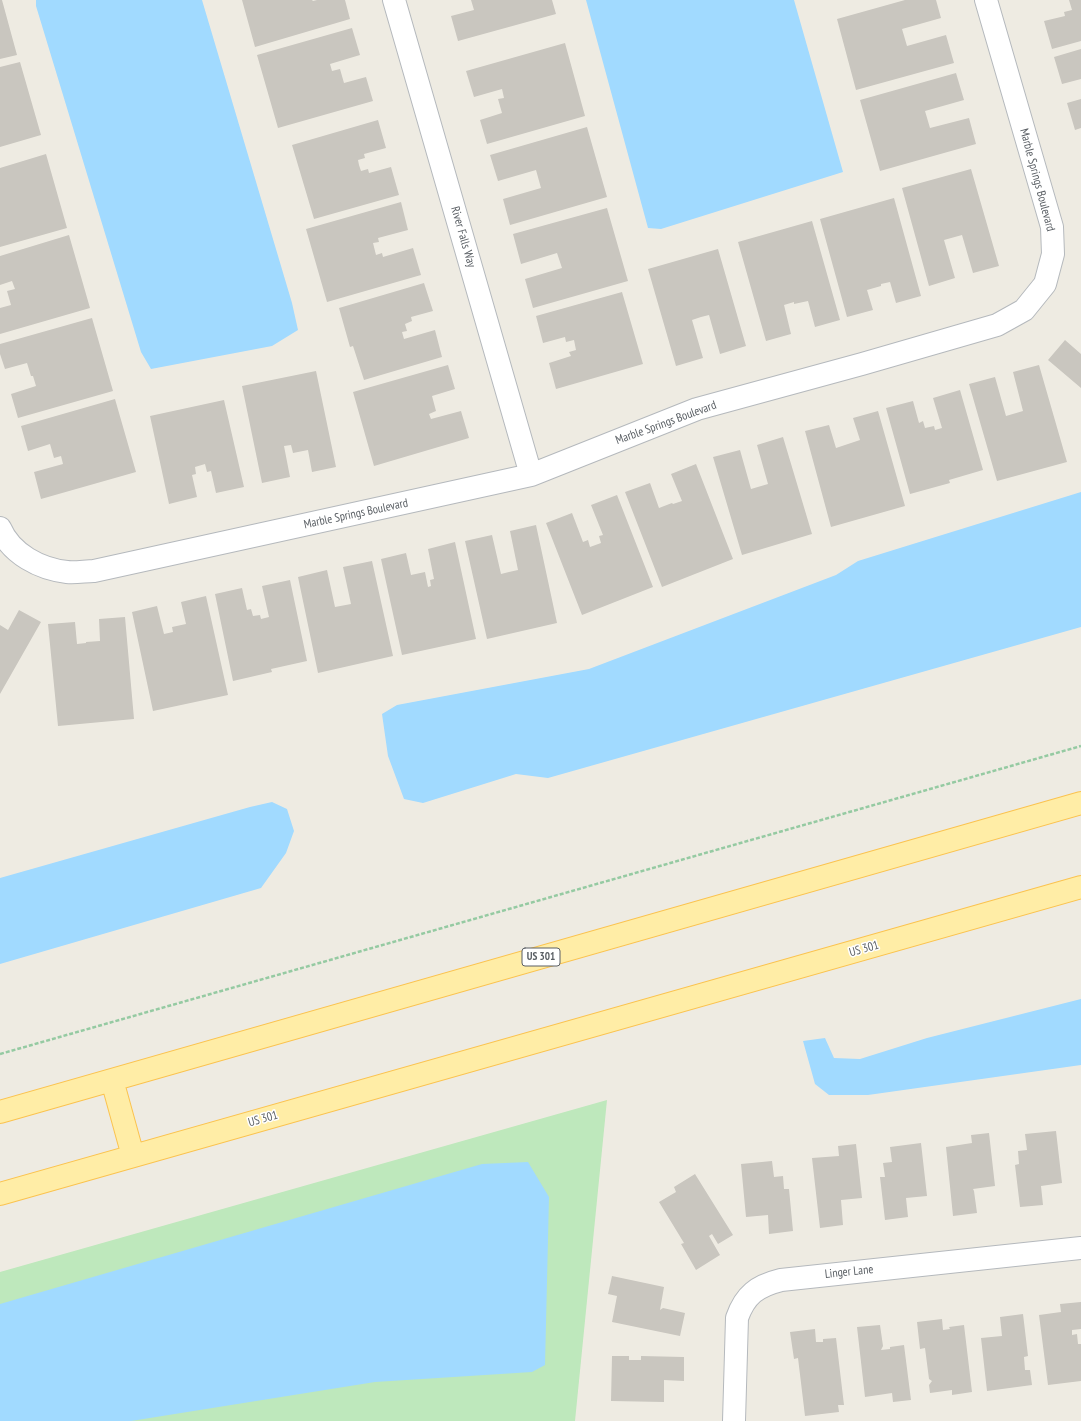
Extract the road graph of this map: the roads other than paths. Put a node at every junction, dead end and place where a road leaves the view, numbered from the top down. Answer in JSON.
{"nodes":[{"id":1,"x":394,"y":0,"type":"edge"},
{"id":2,"x":986,"y":0,"type":"edge"},
{"id":3,"x":532,"y":475,"type":"junction"},
{"id":4,"x":0,"y":528,"type":"edge"},
{"id":5,"x":1081,"y":803,"type":"edge"},
{"id":6,"x":1081,"y":887,"type":"edge"},
{"id":7,"x":112,"y":1080,"type":"junction"},
{"id":8,"x":0,"y":1112,"type":"edge"},
{"id":9,"x":133,"y":1156,"type":"junction"},
{"id":10,"x":0,"y":1194,"type":"edge"},
{"id":11,"x":1081,"y":1248,"type":"edge"},
{"id":12,"x":734,"y":1421,"type":"edge"}],
"edges":[{"from":1,"to":3,"type":"street","name":"River Falls Way"},
{"from":2,"to":3,"type":"street","name":"Marble Springs Boulevard"},
{"from":3,"to":4,"type":"street","name":"Marble Springs Boulevard"},
{"from":5,"to":7,"type":"main road","number":"US 301"},
{"from":6,"to":9,"type":"main road","name":"US 301","number":"US 301"},
{"from":7,"to":8,"type":"main road","number":"US 301"},
{"from":7,"to":9,"type":"main road"},
{"from":9,"to":10,"type":"main road","name":"US 301","number":"US 301"},
{"from":11,"to":12,"type":"street","name":"Linger Lane"}]}
